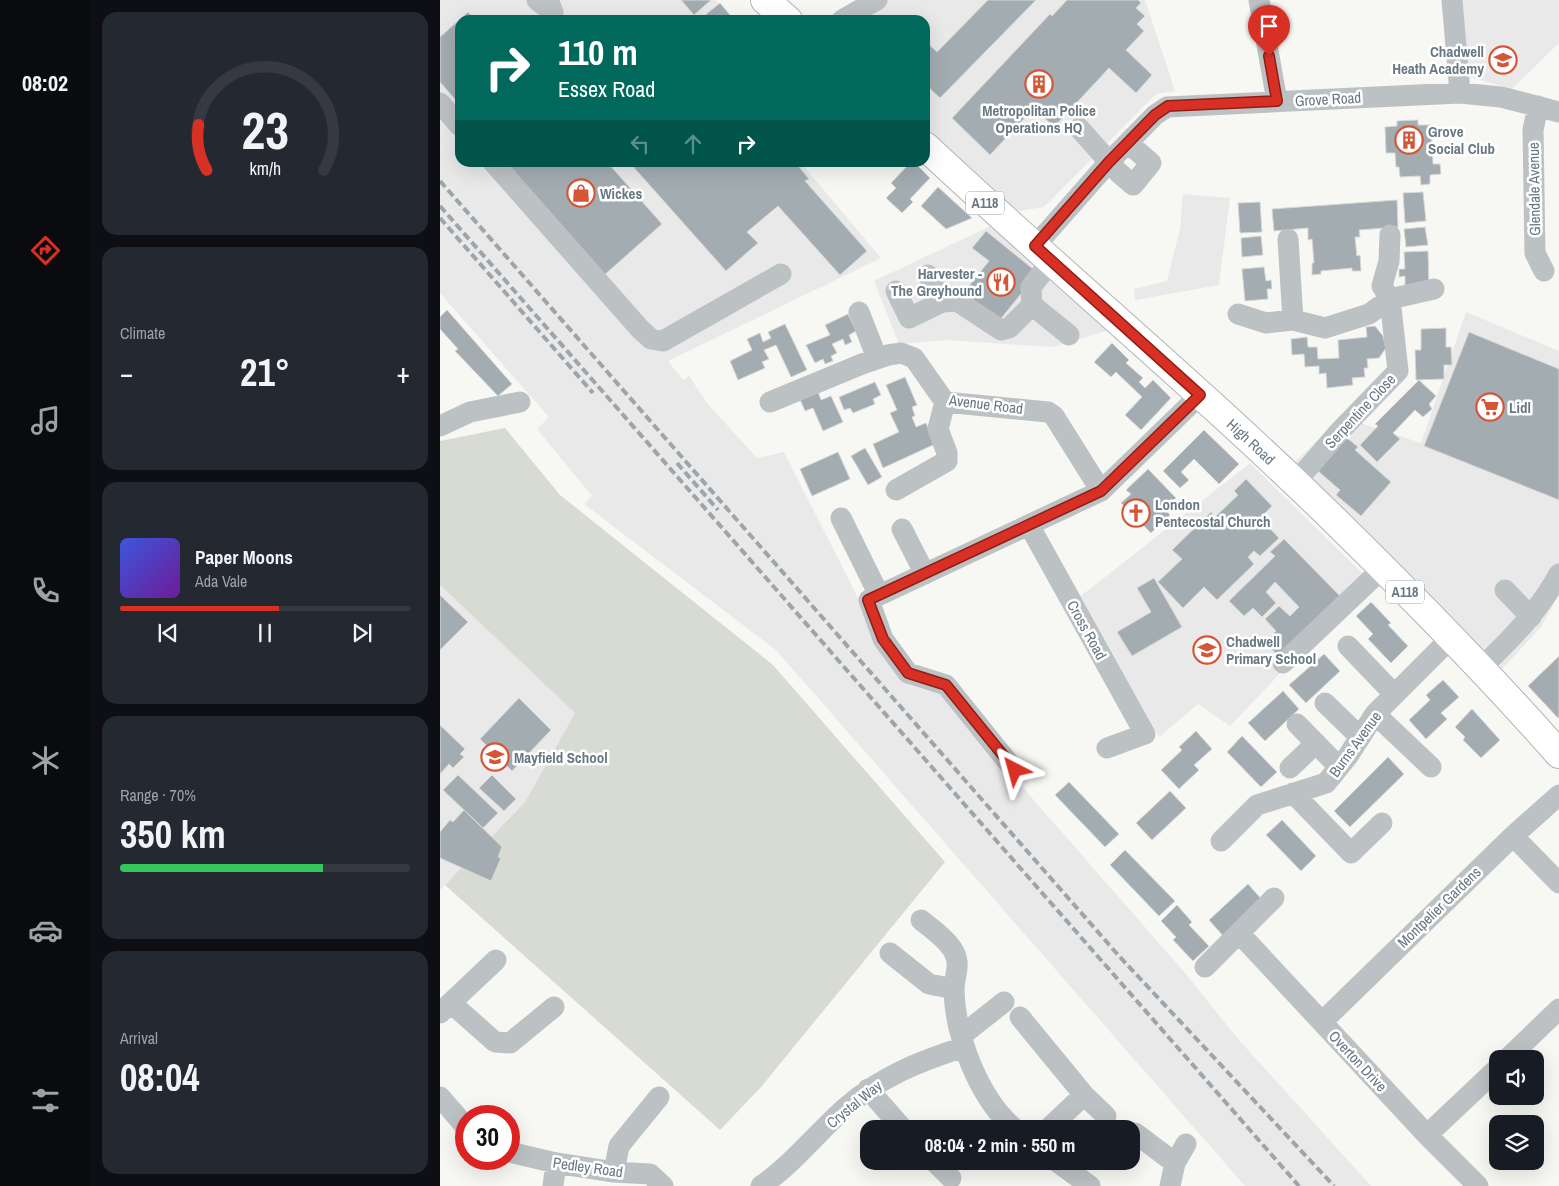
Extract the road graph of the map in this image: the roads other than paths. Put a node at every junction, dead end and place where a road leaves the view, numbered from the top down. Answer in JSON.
{"nodes":[{"id":1,"x":537,"y":0,"type":"edge"},
{"id":2,"x":548,"y":0,"type":"edge"},
{"id":3,"x":766,"y":0,"type":"edge"},
{"id":4,"x":877,"y":0,"type":"edge"},
{"id":5,"x":1259,"y":0,"type":"edge"},
{"id":6,"x":1452,"y":0,"type":"edge"},
{"id":7,"x":782,"y":15,"type":"edge"},
{"id":8,"x":851,"y":15,"type":"edge"},
{"id":9,"x":1460,"y":93,"type":"junction"},
{"id":10,"x":1277,"y":101,"type":"junction"},
{"id":11,"x":440,"y":103,"type":"edge"},
{"id":12,"x":1538,"y":106,"type":"junction"},
{"id":13,"x":1559,"y":112,"type":"edge"},
{"id":14,"x":455,"y":120,"type":"edge"},
{"id":15,"x":1079,"y":128,"type":"dead end"},
{"id":16,"x":1128,"y":143,"type":"junction"},
{"id":17,"x":930,"y":151,"type":"edge"},
{"id":18,"x":1109,"y":162,"type":"junction"},
{"id":19,"x":497,"y":167,"type":"edge"},
{"id":20,"x":1390,"y":235,"type":"dead end"},
{"id":21,"x":1288,"y":239,"type":"dead end"},
{"id":22,"x":1044,"y":253,"type":"junction"},
{"id":23,"x":1544,"y":271,"type":"dead end"},
{"id":24,"x":781,"y":274,"type":"dead end"},
{"id":25,"x":928,"y":275,"type":"dead end"},
{"id":26,"x":1434,"y":289,"type":"dead end"},
{"id":27,"x":896,"y":291,"type":"dead end"},
{"id":28,"x":1390,"y":299,"type":"junction"},
{"id":29,"x":942,"y":302,"type":"junction"},
{"id":30,"x":1032,"y":304,"type":"junction"},
{"id":31,"x":859,"y":312,"type":"dead end"},
{"id":32,"x":1238,"y":314,"type":"dead end"},
{"id":33,"x":1293,"y":320,"type":"junction"},
{"id":34,"x":1069,"y":336,"type":"dead end"},
{"id":35,"x":877,"y":358,"type":"junction"},
{"id":36,"x":1200,"y":395,"type":"junction"},
{"id":37,"x":520,"y":402,"type":"dead end"},
{"id":38,"x":770,"y":402,"type":"dead end"},
{"id":39,"x":945,"y":402,"type":"junction"},
{"id":40,"x":440,"y":426,"type":"edge"},
{"id":41,"x":1295,"y":483,"type":"junction"},
{"id":42,"x":896,"y":490,"type":"dead end"},
{"id":43,"x":1101,"y":491,"type":"junction"},
{"id":44,"x":841,"y":518,"type":"dead end"},
{"id":45,"x":1029,"y":525,"type":"junction"},
{"id":46,"x":902,"y":529,"type":"dead end"},
{"id":47,"x":1382,"y":569,"type":"junction"},
{"id":48,"x":925,"y":574,"type":"junction"},
{"id":49,"x":1559,"y":574,"type":"edge"},
{"id":50,"x":1505,"y":590,"type":"dead end"},
{"id":51,"x":874,"y":597,"type":"junction"},
{"id":52,"x":1531,"y":617,"type":"junction"},
{"id":53,"x":1451,"y":638,"type":"junction"},
{"id":54,"x":1348,"y":646,"type":"dead end"},
{"id":55,"x":1283,"y":664,"type":"dead end"},
{"id":56,"x":1481,"y":668,"type":"junction"},
{"id":57,"x":1394,"y":694,"type":"junction"},
{"id":58,"x":1326,"y":703,"type":"dead end"},
{"id":59,"x":1375,"y":714,"type":"junction"},
{"id":60,"x":1297,"y":724,"type":"dead end"},
{"id":61,"x":1360,"y":737,"type":"junction"},
{"id":62,"x":1316,"y":743,"type":"junction"},
{"id":63,"x":1557,"y":746,"type":"edge"},
{"id":64,"x":1107,"y":748,"type":"dead end"},
{"id":65,"x":1339,"y":767,"type":"junction"},
{"id":66,"x":1431,"y":767,"type":"dead end"},
{"id":67,"x":1290,"y":768,"type":"dead end"},
{"id":68,"x":1015,"y":770,"type":"dead end"},
{"id":69,"x":1293,"y":793,"type":"junction"},
{"id":70,"x":1559,"y":795,"type":"edge"},
{"id":71,"x":1382,"y":823,"type":"dead end"},
{"id":72,"x":1513,"y":836,"type":"junction"},
{"id":73,"x":1220,"y":841,"type":"dead end"},
{"id":74,"x":1559,"y":883,"type":"edge"},
{"id":75,"x":1274,"y":898,"type":"dead end"},
{"id":76,"x":922,"y":920,"type":"dead end"},
{"id":77,"x":1239,"y":933,"type":"junction"},
{"id":78,"x":890,"y":954,"type":"dead end"},
{"id":79,"x":496,"y":960,"type":"dead end"},
{"id":80,"x":1205,"y":967,"type":"dead end"},
{"id":81,"x":954,"y":989,"type":"junction"},
{"id":82,"x":1004,"y":1002,"type":"dead end"},
{"id":83,"x":554,"y":1007,"type":"dead end"},
{"id":84,"x":446,"y":1008,"type":"edge"},
{"id":85,"x":1559,"y":1009,"type":"edge"},
{"id":86,"x":1020,"y":1017,"type":"dead end"},
{"id":87,"x":1322,"y":1022,"type":"junction"},
{"id":88,"x":962,"y":1041,"type":"junction"},
{"id":89,"x":1516,"y":1050,"type":"edge"},
{"id":90,"x":1489,"y":1076,"type":"edge"},
{"id":91,"x":868,"y":1089,"type":"junction"},
{"id":92,"x":1084,"y":1095,"type":"junction"},
{"id":93,"x":440,"y":1096,"type":"edge"},
{"id":94,"x":659,"y":1097,"type":"dead end"},
{"id":95,"x":455,"y":1114,"type":"edge"},
{"id":96,"x":1106,"y":1116,"type":"dead end"},
{"id":97,"x":895,"y":1120,"type":"edge"},
{"id":98,"x":1007,"y":1120,"type":"edge"},
{"id":99,"x":1058,"y":1120,"type":"edge"},
{"id":100,"x":1427,"y":1135,"type":"junction"},
{"id":101,"x":1140,"y":1137,"type":"edge"},
{"id":102,"x":1186,"y":1144,"type":"dead end"},
{"id":103,"x":520,"y":1155,"type":"edge"},
{"id":104,"x":556,"y":1163,"type":"junction"},
{"id":105,"x":1175,"y":1164,"type":"junction"},
{"id":106,"x":943,"y":1170,"type":"edge"},
{"id":107,"x":1068,"y":1170,"type":"edge"},
{"id":108,"x":614,"y":1172,"type":"junction"},
{"id":109,"x":951,"y":1178,"type":"dead end"},
{"id":110,"x":768,"y":1184,"type":"edge"},
{"id":111,"x":553,"y":1186,"type":"edge"},
{"id":112,"x":663,"y":1186,"type":"edge"},
{"id":113,"x":1090,"y":1186,"type":"edge"},
{"id":114,"x":1170,"y":1186,"type":"edge"},
{"id":115,"x":1478,"y":1186,"type":"edge"}],
"edges":[{"from":1,"to":2,"type":"street"},
{"from":3,"to":7,"type":"main road"},
{"from":4,"to":8,"type":"street"},
{"from":5,"to":10,"type":"street"},
{"from":6,"to":9,"type":"street"},
{"from":9,"to":10,"type":"street","name":"Grove Road"},
{"from":9,"to":12,"type":"street","name":"Grove Road"},
{"from":10,"to":16,"type":"street","name":"Grove Road"},
{"from":11,"to":14,"type":"street"},
{"from":12,"to":13,"type":"street","name":"Grove Road"},
{"from":12,"to":23,"type":"street","name":"Glendale Avenue"},
{"from":15,"to":18,"type":"street"},
{"from":16,"to":18,"type":"street","name":"Grove Road"},
{"from":16,"to":18,"type":"street"},
{"from":17,"to":22,"type":"main road","name":"High Road","number":"A118"},
{"from":18,"to":22,"type":"street","name":"Grove Road"},
{"from":19,"to":24,"type":"street"},
{"from":20,"to":28,"type":"street","name":"Serpentine Close"},
{"from":21,"to":33,"type":"street"},
{"from":22,"to":30,"type":"street","name":"Grove Road"},
{"from":22,"to":36,"type":"main road","name":"High Road","number":"A118"},
{"from":25,"to":29,"type":"street"},
{"from":26,"to":28,"type":"street"},
{"from":27,"to":29,"type":"street"},
{"from":28,"to":33,"type":"street"},
{"from":28,"to":41,"type":"street","name":"Serpentine Close"},
{"from":29,"to":30,"type":"street"},
{"from":30,"to":34,"type":"street"},
{"from":31,"to":35,"type":"street"},
{"from":32,"to":33,"type":"street"},
{"from":35,"to":38,"type":"street","name":"Avenue Road"},
{"from":35,"to":39,"type":"street","name":"Avenue Road"},
{"from":36,"to":41,"type":"main road","name":"High Road","number":"A118"},
{"from":36,"to":43,"type":"street"},
{"from":37,"to":40,"type":"street"},
{"from":39,"to":42,"type":"street"},
{"from":39,"to":43,"type":"street","name":"Avenue Road"},
{"from":41,"to":47,"type":"main road","name":"High Road","number":"A118"},
{"from":43,"to":45,"type":"street"},
{"from":44,"to":51,"type":"street"},
{"from":45,"to":48,"type":"street"},
{"from":45,"to":64,"type":"street","name":"Cross Road"},
{"from":46,"to":48,"type":"street"},
{"from":47,"to":53,"type":"main road","name":"High Road","number":"A118"},
{"from":47,"to":55,"type":"street"},
{"from":48,"to":51,"type":"street"},
{"from":49,"to":52,"type":"street"},
{"from":50,"to":52,"type":"street"},
{"from":51,"to":68,"type":"street"},
{"from":52,"to":56,"type":"street"},
{"from":53,"to":56,"type":"main road","name":"High Road","number":"A118"},
{"from":53,"to":57,"type":"street","name":"Burns Avenue"},
{"from":54,"to":57,"type":"street"},
{"from":56,"to":63,"type":"main road","name":"High Road","number":"A118"},
{"from":57,"to":59,"type":"street","name":"Burns Avenue"},
{"from":58,"to":61,"type":"street"},
{"from":59,"to":61,"type":"street","name":"Burns Avenue"},
{"from":59,"to":66,"type":"street"},
{"from":60,"to":62,"type":"street"},
{"from":61,"to":65,"type":"street","name":"Burns Avenue"},
{"from":62,"to":65,"type":"street"},
{"from":62,"to":67,"type":"street"},
{"from":65,"to":69,"type":"street","name":"Burns Avenue"},
{"from":69,"to":71,"type":"street"},
{"from":69,"to":73,"type":"street","name":"Burns Avenue"},
{"from":70,"to":72,"type":"street","name":"Montpelier Gardens"},
{"from":72,"to":74,"type":"street"},
{"from":72,"to":87,"type":"street","name":"Montpelier Gardens"},
{"from":75,"to":77,"type":"street"},
{"from":76,"to":81,"type":"street"},
{"from":77,"to":80,"type":"street"},
{"from":77,"to":87,"type":"street","name":"Overton Drive"},
{"from":78,"to":81,"type":"street"},
{"from":79,"to":84,"type":"street"},
{"from":81,"to":88,"type":"street"},
{"from":82,"to":88,"type":"street"},
{"from":83,"to":84,"type":"street"},
{"from":85,"to":89,"type":"street"},
{"from":86,"to":92,"type":"street"},
{"from":87,"to":100,"type":"street","name":"Overton Drive"},
{"from":88,"to":91,"type":"street","name":"Crystal Way"},
{"from":88,"to":98,"type":"street"},
{"from":90,"to":100,"type":"street"},
{"from":91,"to":97,"type":"street"},
{"from":91,"to":110,"type":"street","name":"Crystal Way"},
{"from":92,"to":96,"type":"street"},
{"from":92,"to":99,"type":"street"},
{"from":93,"to":95,"type":"street"},
{"from":94,"to":108,"type":"street"},
{"from":100,"to":115,"type":"street","name":"Overton Drive"},
{"from":101,"to":105,"type":"street"},
{"from":102,"to":105,"type":"street"},
{"from":103,"to":104,"type":"street","name":"Pedley Road"},
{"from":104,"to":108,"type":"street","name":"Pedley Road"},
{"from":104,"to":111,"type":"street"},
{"from":105,"to":114,"type":"street"},
{"from":106,"to":109,"type":"street"},
{"from":107,"to":113,"type":"street"},
{"from":108,"to":112,"type":"street","name":"Pedley Road"}]}
